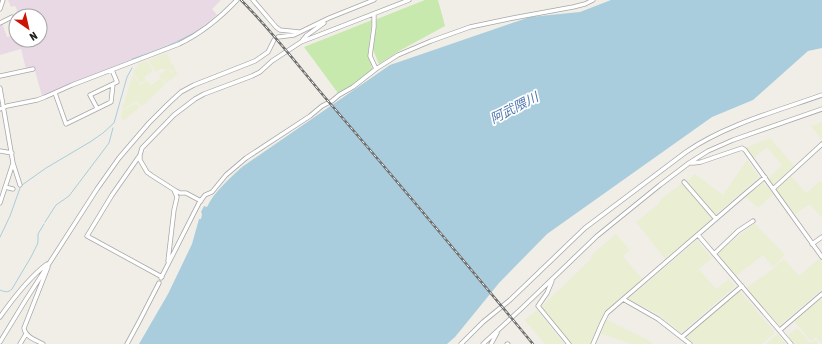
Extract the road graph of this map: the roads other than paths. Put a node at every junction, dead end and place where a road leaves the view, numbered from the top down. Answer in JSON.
{"nodes":[{"id":1,"x":3,"y":0,"type":"edge"},
{"id":2,"x":237,"y":0,"type":"edge"},
{"id":3,"x":253,"y":0,"type":"edge"},
{"id":4,"x":374,"y":0,"type":"edge"},
{"id":5,"x":409,"y":0,"type":"edge"},
{"id":6,"x":593,"y":0,"type":"edge"},
{"id":7,"x":0,"y":9,"type":"edge"},
{"id":8,"x":374,"y":14,"type":"junction"},
{"id":9,"x":329,"y":18,"type":"junction"},
{"id":10,"x":300,"y":32,"type":"junction"},
{"id":11,"x":301,"y":42,"type":"junction"},
{"id":12,"x":33,"y":69,"type":"dead end"},
{"id":13,"x":376,"y":69,"type":"junction"},
{"id":14,"x":112,"y":70,"type":"junction"},
{"id":15,"x":0,"y":76,"type":"edge"},
{"id":16,"x":113,"y":84,"type":"junction"},
{"id":17,"x":0,"y":88,"type":"edge"},
{"id":18,"x":56,"y":93,"type":"junction"},
{"id":19,"x":822,"y":95,"type":"edge"},
{"id":20,"x":2,"y":108,"type":"edge"},
{"id":21,"x":98,"y":108,"type":"junction"},
{"id":22,"x":822,"y":109,"type":"edge"},
{"id":23,"x":822,"y":144,"type":"edge"},
{"id":24,"x":0,"y":151,"type":"edge"},
{"id":25,"x":12,"y":153,"type":"junction"},
{"id":26,"x":140,"y":156,"type":"junction"},
{"id":27,"x":13,"y":163,"type":"junction"},
{"id":28,"x":689,"y":163,"type":"junction"},
{"id":29,"x":765,"y":177,"type":"junction"},
{"id":30,"x":684,"y":182,"type":"dead end"},
{"id":31,"x":20,"y":185,"type":"dead end"},
{"id":32,"x":5,"y":187,"type":"junction"},
{"id":33,"x":13,"y":189,"type":"dead end"},
{"id":34,"x":173,"y":189,"type":"junction"},
{"id":35,"x":773,"y":189,"type":"junction"},
{"id":36,"x":1,"y":196,"type":"edge"},
{"id":37,"x":201,"y":200,"type":"junction"},
{"id":38,"x":0,"y":203,"type":"edge"},
{"id":39,"x":716,"y":219,"type":"junction"},
{"id":40,"x":753,"y":221,"type":"dead end"},
{"id":41,"x":698,"y":235,"type":"junction"},
{"id":42,"x":822,"y":238,"type":"edge"},
{"id":43,"x":812,"y":244,"type":"junction"},
{"id":44,"x":714,"y":254,"type":"junction"},
{"id":45,"x":822,"y":257,"type":"edge"},
{"id":46,"x":50,"y":262,"type":"junction"},
{"id":47,"x":168,"y":264,"type":"junction"},
{"id":48,"x":552,"y":279,"type":"junction"},
{"id":49,"x":159,"y":283,"type":"dead end"},
{"id":50,"x":742,"y":286,"type":"junction"},
{"id":51,"x":822,"y":294,"type":"edge"},
{"id":52,"x":623,"y":299,"type":"junction"},
{"id":53,"x":0,"y":317,"type":"edge"},
{"id":54,"x":498,"y":330,"type":"junction"},
{"id":55,"x":780,"y":330,"type":"junction"},
{"id":56,"x":26,"y":334,"type":"junction"},
{"id":57,"x":682,"y":337,"type":"junction"},
{"id":58,"x":0,"y":342,"type":"edge"},
{"id":59,"x":20,"y":344,"type":"edge"},
{"id":60,"x":43,"y":344,"type":"edge"},
{"id":61,"x":127,"y":344,"type":"edge"},
{"id":62,"x":461,"y":344,"type":"edge"},
{"id":63,"x":483,"y":344,"type":"edge"},
{"id":64,"x":491,"y":344,"type":"edge"},
{"id":65,"x":569,"y":344,"type":"edge"},
{"id":66,"x":593,"y":344,"type":"edge"},
{"id":67,"x":690,"y":344,"type":"edge"},
{"id":68,"x":791,"y":344,"type":"edge"}],
"edges":[{"from":1,"to":7,"type":"street"},
{"from":2,"to":14,"type":"street"},
{"from":3,"to":10,"type":"street"},
{"from":4,"to":9,"type":"street"},
{"from":5,"to":8,"type":"street"},
{"from":6,"to":13,"type":"street"},
{"from":8,"to":11,"type":"street"},
{"from":8,"to":13,"type":"street"},
{"from":9,"to":10,"type":"street"},
{"from":9,"to":11,"type":"street"},
{"from":10,"to":46,"type":"street"},
{"from":11,"to":26,"type":"street"},
{"from":12,"to":15,"type":"street"},
{"from":13,"to":37,"type":"street"},
{"from":14,"to":16,"type":"street"},
{"from":14,"to":18,"type":"street"},
{"from":16,"to":21,"type":"street"},
{"from":16,"to":21,"type":"street"},
{"from":17,"to":20,"type":"street"},
{"from":18,"to":20,"type":"street"},
{"from":18,"to":21,"type":"street"},
{"from":19,"to":62,"type":"street"},
{"from":20,"to":25,"type":"street"},
{"from":22,"to":28,"type":"street"},
{"from":23,"to":35,"type":"street"},
{"from":24,"to":25,"type":"street"},
{"from":25,"to":27,"type":"street"},
{"from":26,"to":34,"type":"street"},
{"from":26,"to":47,"type":"street"},
{"from":27,"to":31,"type":"street"},
{"from":27,"to":32,"type":"street"},
{"from":28,"to":29,"type":"street"},
{"from":28,"to":48,"type":"street"},
{"from":29,"to":35,"type":"street"},
{"from":29,"to":39,"type":"street"},
{"from":30,"to":39,"type":"street"},
{"from":32,"to":33,"type":"street"},
{"from":32,"to":36,"type":"street"},
{"from":34,"to":37,"type":"street"},
{"from":34,"to":47,"type":"street"},
{"from":35,"to":43,"type":"street"},
{"from":36,"to":38,"type":"street"},
{"from":37,"to":47,"type":"street"},
{"from":39,"to":41,"type":"street"},
{"from":40,"to":44,"type":"street"},
{"from":41,"to":44,"type":"street"},
{"from":41,"to":52,"type":"street"},
{"from":42,"to":43,"type":"street"},
{"from":43,"to":45,"type":"street"},
{"from":44,"to":50,"type":"street"},
{"from":46,"to":53,"type":"street"},
{"from":46,"to":56,"type":"street"},
{"from":46,"to":58,"type":"street"},
{"from":48,"to":54,"type":"street"},
{"from":48,"to":65,"type":"street"},
{"from":49,"to":61,"type":"street"},
{"from":50,"to":55,"type":"street"},
{"from":50,"to":57,"type":"street"},
{"from":51,"to":55,"type":"street"},
{"from":52,"to":57,"type":"street"},
{"from":52,"to":66,"type":"street"},
{"from":54,"to":63,"type":"street"},
{"from":54,"to":64,"type":"street"},
{"from":55,"to":68,"type":"street"},
{"from":56,"to":59,"type":"street"},
{"from":56,"to":60,"type":"street"},
{"from":57,"to":67,"type":"street"}]}
